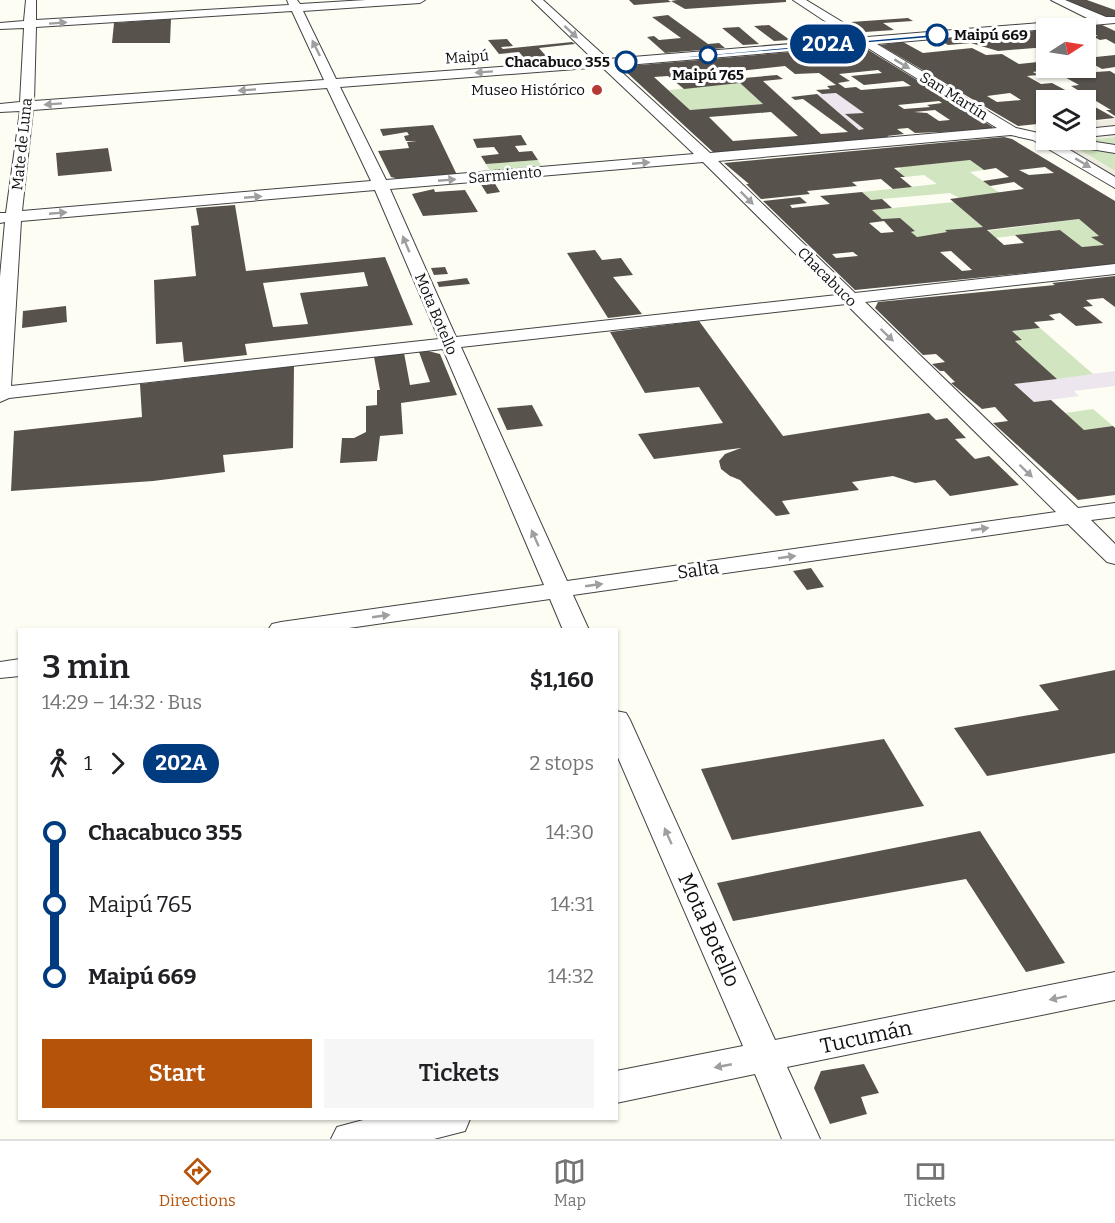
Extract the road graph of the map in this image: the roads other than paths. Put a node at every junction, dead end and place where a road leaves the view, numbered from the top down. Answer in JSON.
{"nodes":[{"id":1,"x":31,"y":0,"type":"edge"},
{"id":2,"x":420,"y":0,"type":"edge"},
{"id":3,"x":537,"y":0,"type":"edge"},
{"id":4,"x":798,"y":0,"type":"edge"},
{"id":5,"x":1056,"y":0,"type":"edge"},
{"id":6,"x":294,"y":4,"type":"edge"},
{"id":7,"x":1109,"y":20,"type":"edge"},
{"id":8,"x":30,"y":25,"type":"junction"},
{"id":9,"x":1115,"y":26,"type":"edge"},
{"id":10,"x":0,"y":27,"type":"edge"},
{"id":11,"x":865,"y":41,"type":"junction"},
{"id":12,"x":605,"y":63,"type":"junction"},
{"id":13,"x":333,"y":83,"type":"junction"},
{"id":14,"x":27,"y":106,"type":"junction"},
{"id":15,"x":0,"y":108,"type":"edge"},
{"id":16,"x":1011,"y":131,"type":"junction"},
{"id":17,"x":1036,"y":136,"type":"edge"},
{"id":18,"x":1096,"y":146,"type":"edge"},
{"id":19,"x":1115,"y":149,"type":"edge"},
{"id":20,"x":1063,"y":150,"type":"edge"},
{"id":21,"x":706,"y":157,"type":"junction"},
{"id":22,"x":1115,"y":183,"type":"edge"},
{"id":23,"x":381,"y":186,"type":"junction"},
{"id":24,"x":7,"y":218,"type":"edge"},
{"id":25,"x":1115,"y":269,"type":"edge"},
{"id":26,"x":849,"y":298,"type":"junction"},
{"id":27,"x":448,"y":342,"type":"junction"},
{"id":28,"x":0,"y":394,"type":"edge"},
{"id":29,"x":1115,"y":510,"type":"edge"},
{"id":30,"x":1073,"y":516,"type":"junction"},
{"id":31,"x":1115,"y":557,"type":"edge"},
{"id":32,"x":558,"y":590,"type":"junction"},
{"id":33,"x":295,"y":628,"type":"edge"},
{"id":34,"x":575,"y":628,"type":"edge"},
{"id":35,"x":18,"y":667,"type":"edge"},
{"id":36,"x":0,"y":670,"type":"edge"},
{"id":37,"x":618,"y":725,"type":"edge"},
{"id":38,"x":1115,"y":986,"type":"edge"},
{"id":39,"x":766,"y":1058,"type":"junction"},
{"id":40,"x":618,"y":1087,"type":"edge"},
{"id":41,"x":447,"y":1120,"type":"edge"},
{"id":42,"x":350,"y":1139,"type":"edge"},
{"id":43,"x":801,"y":1139,"type":"edge"}],
"edges":[{"from":1,"to":8,"type":"street","name":"Mate de Luna"},
{"from":2,"to":6,"type":"street"},
{"from":3,"to":12,"type":"street","name":"Chacabuco","one_way":true},
{"from":4,"to":11,"type":"street","name":"San Martín"},
{"from":5,"to":7,"type":"street"},
{"from":8,"to":6,"type":"street","one_way":true},
{"from":13,"to":6,"type":"street","name":"Mota Botello","one_way":true},
{"from":7,"to":9,"type":"street"},
{"from":7,"to":11,"type":"street","name":"Maipú"},
{"from":8,"to":10,"type":"street"},
{"from":8,"to":14,"type":"street","name":"Mate de Luna"},
{"from":11,"to":12,"type":"street","name":"Maipú"},
{"from":11,"to":16,"type":"street","name":"San Martín","one_way":true},
{"from":12,"to":13,"type":"street","name":"Maipú","one_way":true},
{"from":12,"to":21,"type":"street","name":"Chacabuco"},
{"from":13,"to":14,"type":"street","name":"Maipú","one_way":true},
{"from":13,"to":23,"type":"street","name":"Mota Botello"},
{"from":14,"to":15,"type":"street","name":"Maipú"},
{"from":14,"to":24,"type":"street","name":"Mate de Luna"},
{"from":16,"to":17,"type":"street","name":"San Martín"},
{"from":16,"to":21,"type":"street","name":"Sarmiento"},
{"from":18,"to":19,"type":"street"},
{"from":20,"to":22,"type":"street","name":"San Martín","one_way":true},
{"from":23,"to":21,"type":"street","name":"Sarmiento","one_way":true},
{"from":21,"to":26,"type":"street","name":"Chacabuco","one_way":true},
{"from":24,"to":23,"type":"street","name":"Sarmiento","one_way":true},
{"from":27,"to":23,"type":"street","name":"Mota Botello","one_way":true},
{"from":24,"to":28,"type":"street","name":"Mate de Luna"},
{"from":25,"to":26,"type":"street"},
{"from":26,"to":27,"type":"street"},
{"from":26,"to":30,"type":"street","name":"Chacabuco","one_way":true},
{"from":27,"to":28,"type":"street"},
{"from":32,"to":27,"type":"street","name":"Mota Botello","one_way":true},
{"from":29,"to":30,"type":"street","name":"Salta"},
{"from":30,"to":31,"type":"street","name":"Chacabuco"},
{"from":32,"to":30,"type":"street","name":"Salta","one_way":true},
{"from":33,"to":32,"type":"street","name":"Salta","one_way":true},
{"from":32,"to":34,"type":"street","name":"Mota Botello"},
{"from":35,"to":36,"type":"street"},
{"from":39,"to":37,"type":"street","name":"Mota Botello","one_way":true},
{"from":38,"to":39,"type":"street","name":"Tucumán","one_way":true},
{"from":39,"to":40,"type":"street","name":"Tucumán","one_way":true},
{"from":39,"to":43,"type":"street","name":"Mota Botello"},
{"from":41,"to":42,"type":"street"}]}
